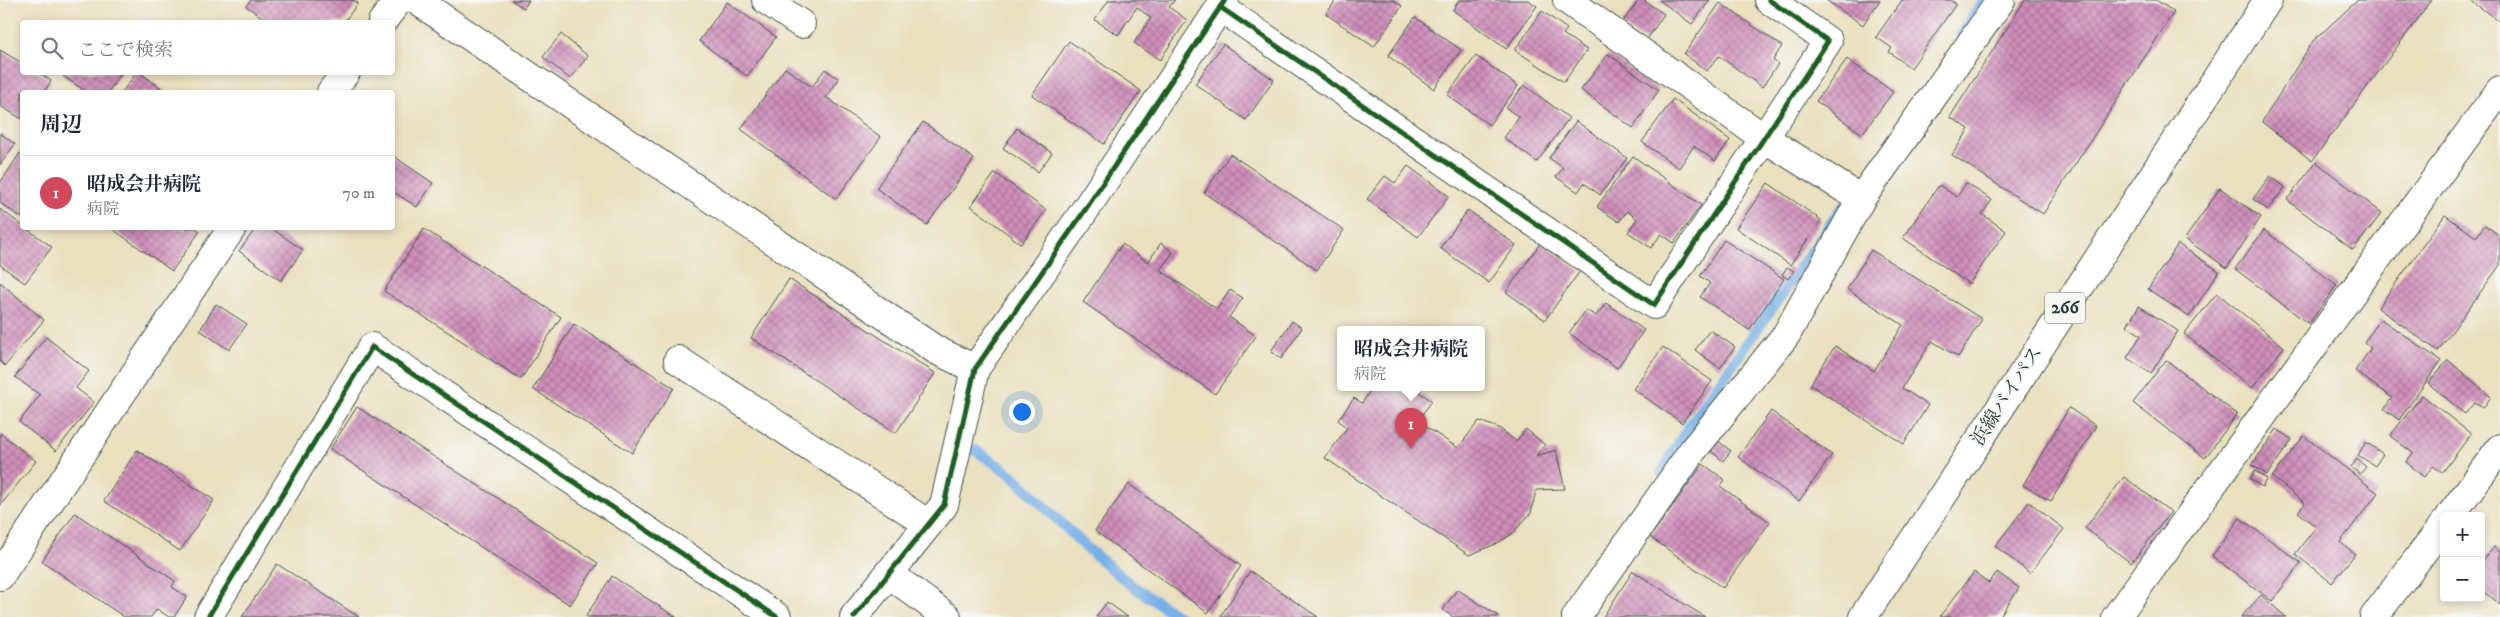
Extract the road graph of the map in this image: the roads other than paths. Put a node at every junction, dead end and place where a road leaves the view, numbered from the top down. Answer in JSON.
{"nodes":[{"id":1,"x":399,"y":0,"type":"edge"},
{"id":2,"x":416,"y":0,"type":"edge"},
{"id":3,"x":766,"y":0,"type":"edge"},
{"id":4,"x":1567,"y":0,"type":"edge"},
{"id":5,"x":1769,"y":0,"type":"edge"},
{"id":6,"x":2001,"y":0,"type":"edge"},
{"id":7,"x":2268,"y":0,"type":"edge"},
{"id":8,"x":1222,"y":4,"type":"edge"},
{"id":9,"x":384,"y":20,"type":"edge"},
{"id":10,"x":802,"y":24,"type":"dead end"},
{"id":11,"x":344,"y":75,"type":"edge"},
{"id":12,"x":332,"y":90,"type":"edge"},
{"id":13,"x":2500,"y":90,"type":"edge"},
{"id":14,"x":1764,"y":138,"type":"junction"},
{"id":15,"x":1861,"y":199,"type":"junction"},
{"id":16,"x":231,"y":230,"type":"edge"},
{"id":17,"x":678,"y":360,"type":"dead end"},
{"id":18,"x":975,"y":368,"type":"junction"},
{"id":19,"x":2500,"y":448,"type":"edge"},
{"id":20,"x":2453,"y":512,"type":"edge"},
{"id":21,"x":927,"y":524,"type":"junction"},
{"id":22,"x":2440,"y":529,"type":"edge"},
{"id":23,"x":3,"y":565,"type":"edge"},
{"id":24,"x":888,"y":573,"type":"junction"},
{"id":25,"x":208,"y":617,"type":"edge"},
{"id":26,"x":776,"y":617,"type":"edge"},
{"id":27,"x":854,"y":617,"type":"edge"},
{"id":28,"x":947,"y":617,"type":"edge"},
{"id":29,"x":1576,"y":617,"type":"edge"},
{"id":30,"x":1862,"y":617,"type":"edge"},
{"id":31,"x":2116,"y":617,"type":"edge"},
{"id":32,"x":2374,"y":617,"type":"edge"}],
"edges":[{"from":1,"to":9,"type":"main road"},
{"from":2,"to":18,"type":"main road"},
{"from":3,"to":10,"type":"main road"},
{"from":4,"to":14,"type":"main road"},
{"from":5,"to":14,"type":"main road"},
{"from":6,"to":15,"type":"main road"},
{"from":7,"to":30,"type":"main road","name":"浜線バイパス","number":"266"},
{"from":8,"to":14,"type":"main road"},
{"from":8,"to":18,"type":"main road"},
{"from":11,"to":12,"type":"main road"},
{"from":13,"to":31,"type":"main road"},
{"from":14,"to":15,"type":"main road"},
{"from":15,"to":29,"type":"main road"},
{"from":16,"to":23,"type":"main road"},
{"from":17,"to":21,"type":"main road"},
{"from":18,"to":21,"type":"main road"},
{"from":19,"to":20,"type":"main road"},
{"from":21,"to":24,"type":"main road"},
{"from":22,"to":32,"type":"main road"},
{"from":24,"to":27,"type":"main road"},
{"from":24,"to":28,"type":"main road"},
{"from":25,"to":26,"type":"main road"}]}
